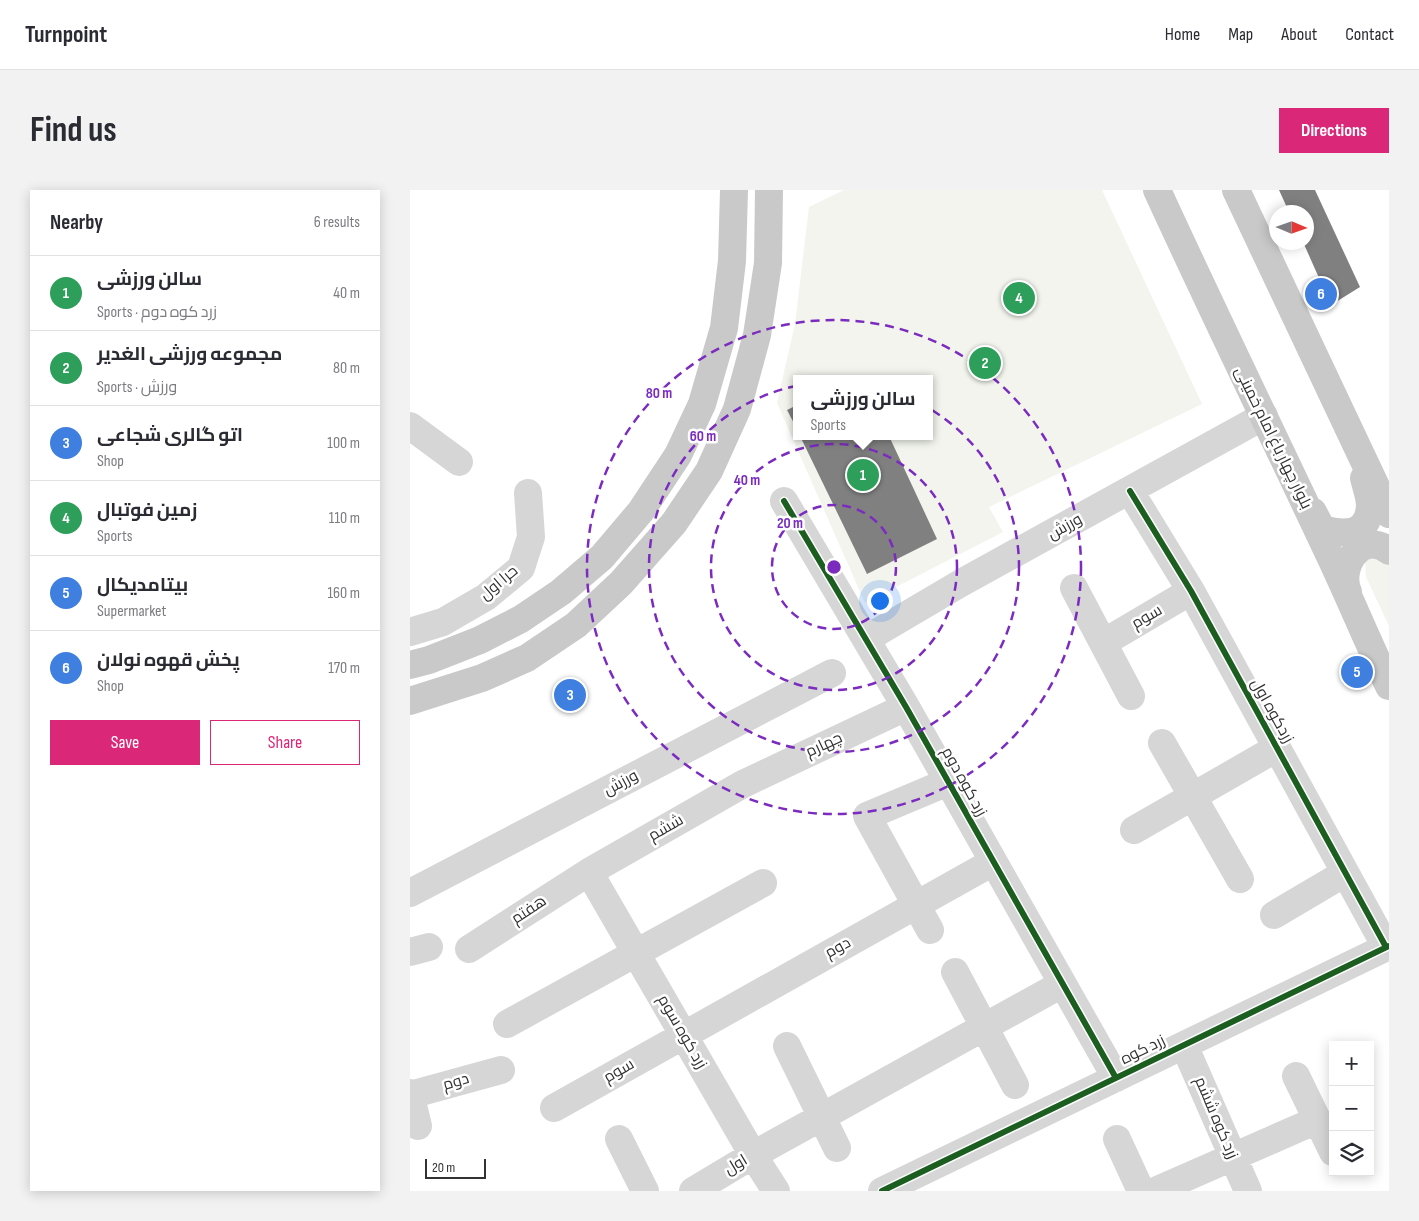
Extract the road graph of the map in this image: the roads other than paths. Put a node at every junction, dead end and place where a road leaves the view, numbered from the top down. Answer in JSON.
{"nodes":[{"id":1,"x":734,"y":190,"type":"edge"},
{"id":2,"x":769,"y":190,"type":"edge"},
{"id":3,"x":1157,"y":190,"type":"edge"},
{"id":4,"x":1236,"y":190,"type":"edge"},
{"id":5,"x":1264,"y":416,"type":"junction"},
{"id":6,"x":410,"y":426,"type":"edge"},
{"id":7,"x":1356,"y":443,"type":"junction"},
{"id":8,"x":459,"y":462,"type":"dead end"},
{"id":9,"x":1290,"y":472,"type":"junction"},
{"id":10,"x":1130,"y":491,"type":"junction"},
{"id":11,"x":528,"y":493,"type":"dead end"},
{"id":12,"x":784,"y":501,"type":"dead end"},
{"id":13,"x":1389,"y":514,"type":"edge"},
{"id":14,"x":1389,"y":551,"type":"edge"},
{"id":15,"x":1074,"y":588,"type":"dead end"},
{"id":16,"x":1191,"y":592,"type":"junction"},
{"id":17,"x":410,"y":632,"type":"edge"},
{"id":18,"x":866,"y":639,"type":"junction"},
{"id":19,"x":1103,"y":643,"type":"junction"},
{"id":20,"x":1368,"y":643,"type":"junction"},
{"id":21,"x":410,"y":665,"type":"edge"},
{"id":22,"x":832,"y":673,"type":"dead end"},
{"id":23,"x":1389,"y":686,"type":"edge"},
{"id":24,"x":1131,"y":696,"type":"dead end"},
{"id":25,"x":410,"y":701,"type":"edge"},
{"id":26,"x":906,"y":707,"type":"junction"},
{"id":27,"x":1162,"y":742,"type":"dead end"},
{"id":28,"x":1277,"y":748,"type":"junction"},
{"id":29,"x":948,"y":782,"type":"junction"},
{"id":30,"x":743,"y":784,"type":"joint"},
{"id":31,"x":1194,"y":796,"type":"junction"},
{"id":32,"x":1134,"y":830,"type":"dead end"},
{"id":33,"x":993,"y":862,"type":"junction"},
{"id":34,"x":589,"y":872,"type":"junction"},
{"id":35,"x":1345,"y":873,"type":"junction"},
{"id":36,"x":1240,"y":879,"type":"dead end"},
{"id":37,"x":763,"y":883,"type":"dead end"},
{"id":38,"x":410,"y":893,"type":"edge"},
{"id":39,"x":917,"y":905,"type":"junction"},
{"id":40,"x":1274,"y":915,"type":"dead end"},
{"id":41,"x":930,"y":930,"type":"dead end"},
{"id":42,"x":1387,"y":947,"type":"edge"},
{"id":43,"x":469,"y":948,"type":"dead end"},
{"id":44,"x":637,"y":954,"type":"junction"},
{"id":45,"x":955,"y":972,"type":"dead end"},
{"id":46,"x":1062,"y":984,"type":"junction"},
{"id":47,"x":508,"y":1024,"type":"dead end"},
{"id":48,"x":985,"y":1027,"type":"junction"},
{"id":49,"x":683,"y":1035,"type":"junction"},
{"id":50,"x":787,"y":1046,"type":"dead end"},
{"id":51,"x":1184,"y":1046,"type":"junction"},
{"id":52,"x":502,"y":1070,"type":"dead end"},
{"id":53,"x":1296,"y":1076,"type":"dead end"},
{"id":54,"x":1116,"y":1078,"type":"junction"},
{"id":55,"x":1015,"y":1085,"type":"dead end"},
{"id":56,"x":410,"y":1094,"type":"edge"},
{"id":57,"x":554,"y":1108,"type":"dead end"},
{"id":58,"x":822,"y":1117,"type":"junction"},
{"id":59,"x":1317,"y":1120,"type":"junction"},
{"id":60,"x":418,"y":1126,"type":"dead end"},
{"id":61,"x":619,"y":1139,"type":"dead end"},
{"id":62,"x":1117,"y":1139,"type":"dead end"},
{"id":63,"x":1329,"y":1144,"type":"edge"},
{"id":64,"x":837,"y":1148,"type":"dead end"},
{"id":65,"x":753,"y":1155,"type":"junction"},
{"id":66,"x":1232,"y":1156,"type":"junction"},
{"id":67,"x":645,"y":1191,"type":"edge"},
{"id":68,"x":693,"y":1191,"type":"edge"},
{"id":69,"x":776,"y":1191,"type":"edge"},
{"id":70,"x":882,"y":1191,"type":"edge"},
{"id":71,"x":1141,"y":1191,"type":"edge"},
{"id":72,"x":1155,"y":1191,"type":"edge"},
{"id":73,"x":1248,"y":1191,"type":"edge"}],
"edges":[{"from":1,"to":21,"type":"main road"},
{"from":2,"to":25,"type":"main road"},
{"from":3,"to":5,"type":"main road","name":"بلوار چهار باغ امام خمینی"},
{"from":4,"to":7,"type":"main road"},
{"from":5,"to":9,"type":"main road","name":"بلوار چهار باغ امام خمینی"},
{"from":5,"to":10,"type":"street","name":"ورزش"},
{"from":6,"to":8,"type":"street"},
{"from":7,"to":9,"type":"main road"},
{"from":7,"to":13,"type":"main road"},
{"from":9,"to":20,"type":"main road","name":"بلوار چهار باغ امام خمینی"},
{"from":10,"to":16,"type":"street","name":"زردکوه اول"},
{"from":10,"to":18,"type":"street","name":"ورزش"},
{"from":11,"to":17,"type":"street","name":"حرا اول"},
{"from":12,"to":18,"type":"street","name":"زرد کوه دوم"},
{"from":14,"to":20,"type":"main road"},
{"from":15,"to":19,"type":"street"},
{"from":16,"to":19,"type":"street","name":"سوم"},
{"from":16,"to":28,"type":"street","name":"زردکوه اول"},
{"from":18,"to":26,"type":"street","name":"زرد کوه دوم"},
{"from":19,"to":24,"type":"street"},
{"from":20,"to":23,"type":"main road","name":"بلوار چهار باغ امام خمینی"},
{"from":22,"to":38,"type":"street","name":"ورزش"},
{"from":26,"to":29,"type":"street","name":"زرد کوه دوم"},
{"from":26,"to":30,"type":"street","name":"چهارم"},
{"from":27,"to":31,"type":"street"},
{"from":28,"to":31,"type":"street"},
{"from":28,"to":35,"type":"street","name":"زردکوه اول"},
{"from":29,"to":33,"type":"street","name":"زرد کوه دوم"},
{"from":29,"to":39,"type":"street"},
{"from":30,"to":34,"type":"street","name":"ششم"},
{"from":31,"to":32,"type":"street"},
{"from":31,"to":36,"type":"street"},
{"from":33,"to":39,"type":"street","name":"دوم"},
{"from":33,"to":46,"type":"street","name":"زرد کوه دوم"},
{"from":34,"to":43,"type":"street","name":"هفتم"},
{"from":34,"to":44,"type":"street","name":"زرد کوه سوم"},
{"from":35,"to":40,"type":"street"},
{"from":35,"to":42,"type":"street","name":"زردکوه اول"},
{"from":37,"to":44,"type":"street"},
{"from":39,"to":41,"type":"street"},
{"from":39,"to":49,"type":"street","name":"دوم"},
{"from":42,"to":51,"type":"street","name":"زرد کوه"},
{"from":44,"to":47,"type":"street"},
{"from":44,"to":49,"type":"street","name":"زرد کوه سوم"},
{"from":45,"to":48,"type":"street"},
{"from":46,"to":48,"type":"street"},
{"from":46,"to":54,"type":"street","name":"زرد کوه دوم"},
{"from":48,"to":55,"type":"street"},
{"from":48,"to":58,"type":"street"},
{"from":49,"to":57,"type":"street","name":"سوم"},
{"from":49,"to":65,"type":"street","name":"زرد کوه سوم"},
{"from":50,"to":58,"type":"street"},
{"from":51,"to":54,"type":"street","name":"زرد کوه"},
{"from":51,"to":66,"type":"street","name":"زرد کوه ششم"},
{"from":52,"to":56,"type":"street","name":"دوم"},
{"from":53,"to":59,"type":"street"},
{"from":54,"to":70,"type":"street","name":"زرد کوه"},
{"from":56,"to":60,"type":"street"},
{"from":58,"to":64,"type":"street"},
{"from":58,"to":65,"type":"street"},
{"from":59,"to":63,"type":"street"},
{"from":59,"to":66,"type":"street"},
{"from":61,"to":67,"type":"street"},
{"from":62,"to":71,"type":"street"},
{"from":65,"to":68,"type":"street","name":"اول"},
{"from":65,"to":69,"type":"street","name":"زرد کوه سوم"},
{"from":66,"to":72,"type":"street"},
{"from":66,"to":73,"type":"street","name":"زرد کوه ششم"}]}
